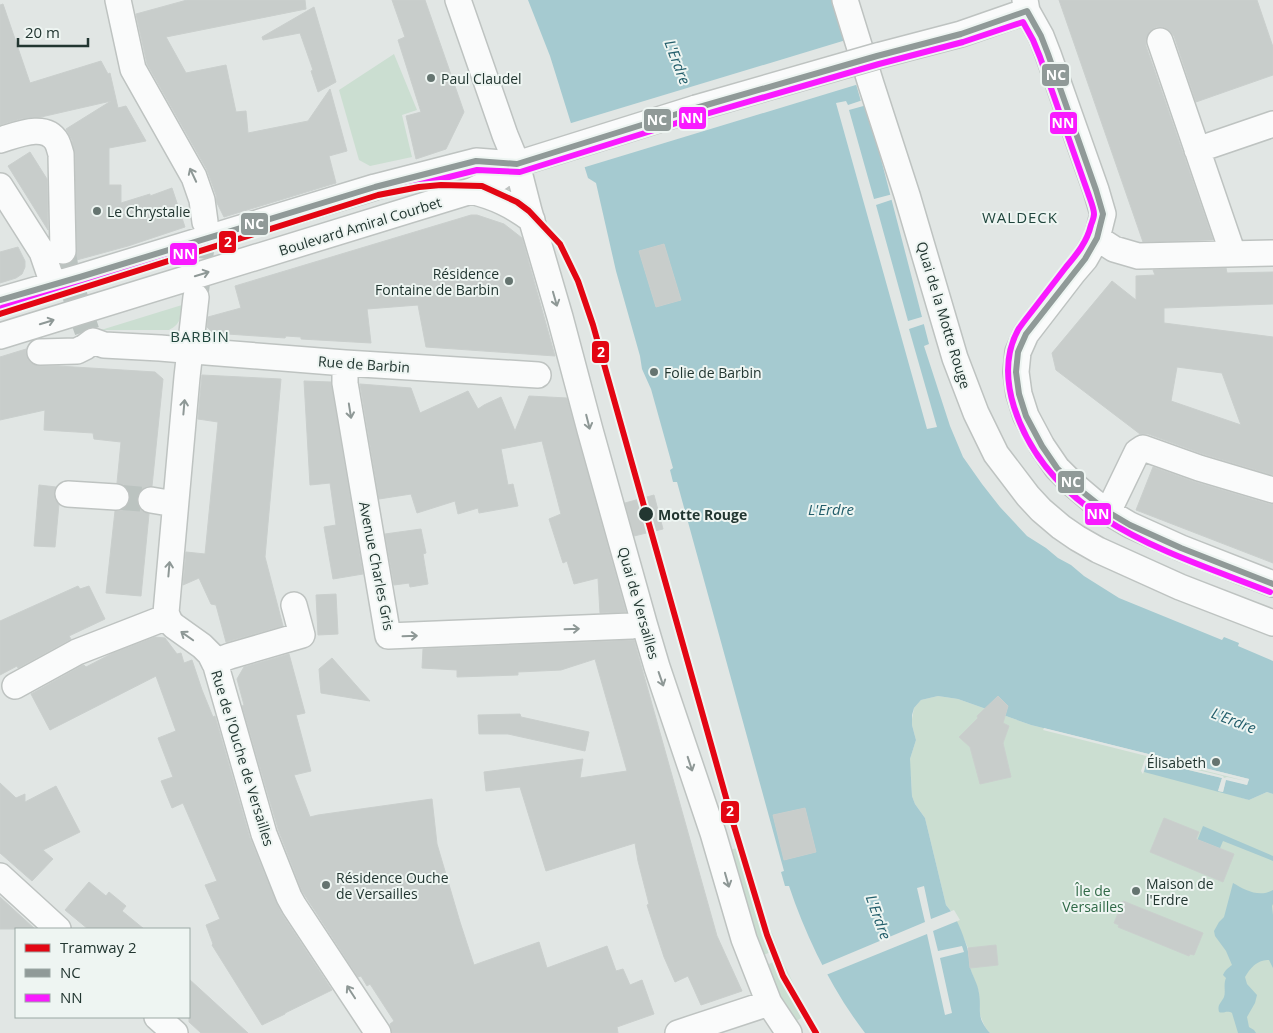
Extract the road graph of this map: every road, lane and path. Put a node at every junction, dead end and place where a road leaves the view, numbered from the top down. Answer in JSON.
{"nodes":[{"id":1,"x":118,"y":0,"type":"edge"},
{"id":2,"x":458,"y":0,"type":"edge"},
{"id":3,"x":845,"y":0,"type":"edge"},
{"id":4,"x":1026,"y":6,"type":"edge"},
{"id":5,"x":1160,"y":41,"type":"dead end"},
{"id":6,"x":1273,"y":124,"type":"edge"},
{"id":7,"x":0,"y":140,"type":"edge"},
{"id":8,"x":1197,"y":150,"type":"junction"},
{"id":9,"x":517,"y":164,"type":"junction"},
{"id":10,"x":0,"y":186,"type":"edge"},
{"id":11,"x":471,"y":191,"type":"junction"},
{"id":12,"x":532,"y":220,"type":"junction"},
{"id":13,"x":205,"y":222,"type":"tunnel mouth"},
{"id":14,"x":1097,"y":238,"type":"junction"},
{"id":15,"x":63,"y":251,"type":"tunnel mouth"},
{"id":16,"x":1273,"y":253,"type":"edge"},
{"id":17,"x":1232,"y":254,"type":"junction"},
{"id":18,"x":53,"y":284,"type":"junction"},
{"id":19,"x":196,"y":297,"type":"tunnel mouth"},
{"id":20,"x":0,"y":300,"type":"edge"},
{"id":21,"x":0,"y":336,"type":"edge"},
{"id":22,"x":190,"y":351,"type":"junction"},
{"id":23,"x":40,"y":352,"type":"dead end"},
{"id":24,"x":345,"y":363,"type":"junction"},
{"id":25,"x":538,"y":375,"type":"dead end"},
{"id":26,"x":1273,"y":490,"type":"edge"},
{"id":27,"x":68,"y":494,"type":"dead end"},
{"id":28,"x":116,"y":497,"type":"tunnel mouth"},
{"id":29,"x":1108,"y":512,"type":"junction"},
{"id":30,"x":1273,"y":584,"type":"edge"},
{"id":31,"x":294,"y":605,"type":"dead end"},
{"id":32,"x":167,"y":617,"type":"junction"},
{"id":33,"x":1273,"y":623,"type":"edge"},
{"id":34,"x":644,"y":624,"type":"junction"},
{"id":35,"x":214,"y":662,"type":"junction"},
{"id":36,"x":14,"y":686,"type":"dead end"},
{"id":37,"x":0,"y":876,"type":"edge"},
{"id":38,"x":57,"y":928,"type":"edge"},
{"id":39,"x":769,"y":1003,"type":"junction"},
{"id":40,"x":158,"y":1018,"type":"edge"},
{"id":41,"x":175,"y":1033,"type":"edge"},
{"id":42,"x":378,"y":1033,"type":"edge"},
{"id":43,"x":678,"y":1033,"type":"edge"},
{"id":44,"x":789,"y":1033,"type":"edge"}],
"edges":[{"from":13,"to":1,"type":"street","one_way":true},
{"from":2,"to":9,"type":"street","name":"Quai de Versailles"},
{"from":3,"to":33,"type":"street","name":"Quai de la Motte Rouge"},
{"from":4,"to":9,"type":"street","bridge":true},
{"from":4,"to":14,"type":"street"},
{"from":5,"to":8,"type":"street"},
{"from":6,"to":8,"type":"street"},
{"from":7,"to":15,"type":"street"},
{"from":8,"to":17,"type":"street"},
{"from":9,"to":11,"type":"street","name":"Boulevard Amiral Courbet"},
{"from":9,"to":12,"type":"street","name":"Quai de Versailles"},
{"from":9,"to":18,"type":"street"},
{"from":10,"to":18,"type":"street"},
{"from":11,"to":12,"type":"street"},
{"from":21,"to":11,"type":"street","name":"Boulevard Amiral Courbet","one_way":true},
{"from":12,"to":34,"type":"street","name":"Quai de Versailles","one_way":true},
{"from":14,"to":17,"type":"street"},
{"from":14,"to":29,"type":"street"},
{"from":16,"to":17,"type":"street"},
{"from":18,"to":20,"type":"street"},
{"from":19,"to":22,"type":"street"},
{"from":22,"to":23,"type":"street","name":"Rue de Barbin"},
{"from":22,"to":24,"type":"street","name":"Rue de Barbin"},
{"from":32,"to":22,"type":"street","one_way":true},
{"from":24,"to":25,"type":"street","name":"Rue de Barbin"},
{"from":24,"to":34,"type":"street","name":"Avenue Charles Gris","one_way":true},
{"from":26,"to":29,"type":"street"},
{"from":27,"to":28,"type":"street"},
{"from":29,"to":30,"type":"street"},
{"from":31,"to":35,"type":"street"},
{"from":35,"to":32,"type":"street","name":"Rue de l'Ouche de Versailles","one_way":true},
{"from":32,"to":36,"type":"street"},
{"from":34,"to":39,"type":"street","name":"Quai de Versailles","one_way":true},
{"from":42,"to":35,"type":"street","name":"Rue de l'Ouche de Versailles","one_way":true},
{"from":37,"to":38,"type":"street"},
{"from":39,"to":43,"type":"street"},
{"from":39,"to":44,"type":"street","name":"Quai de Versailles"},
{"from":40,"to":41,"type":"street"}]}
